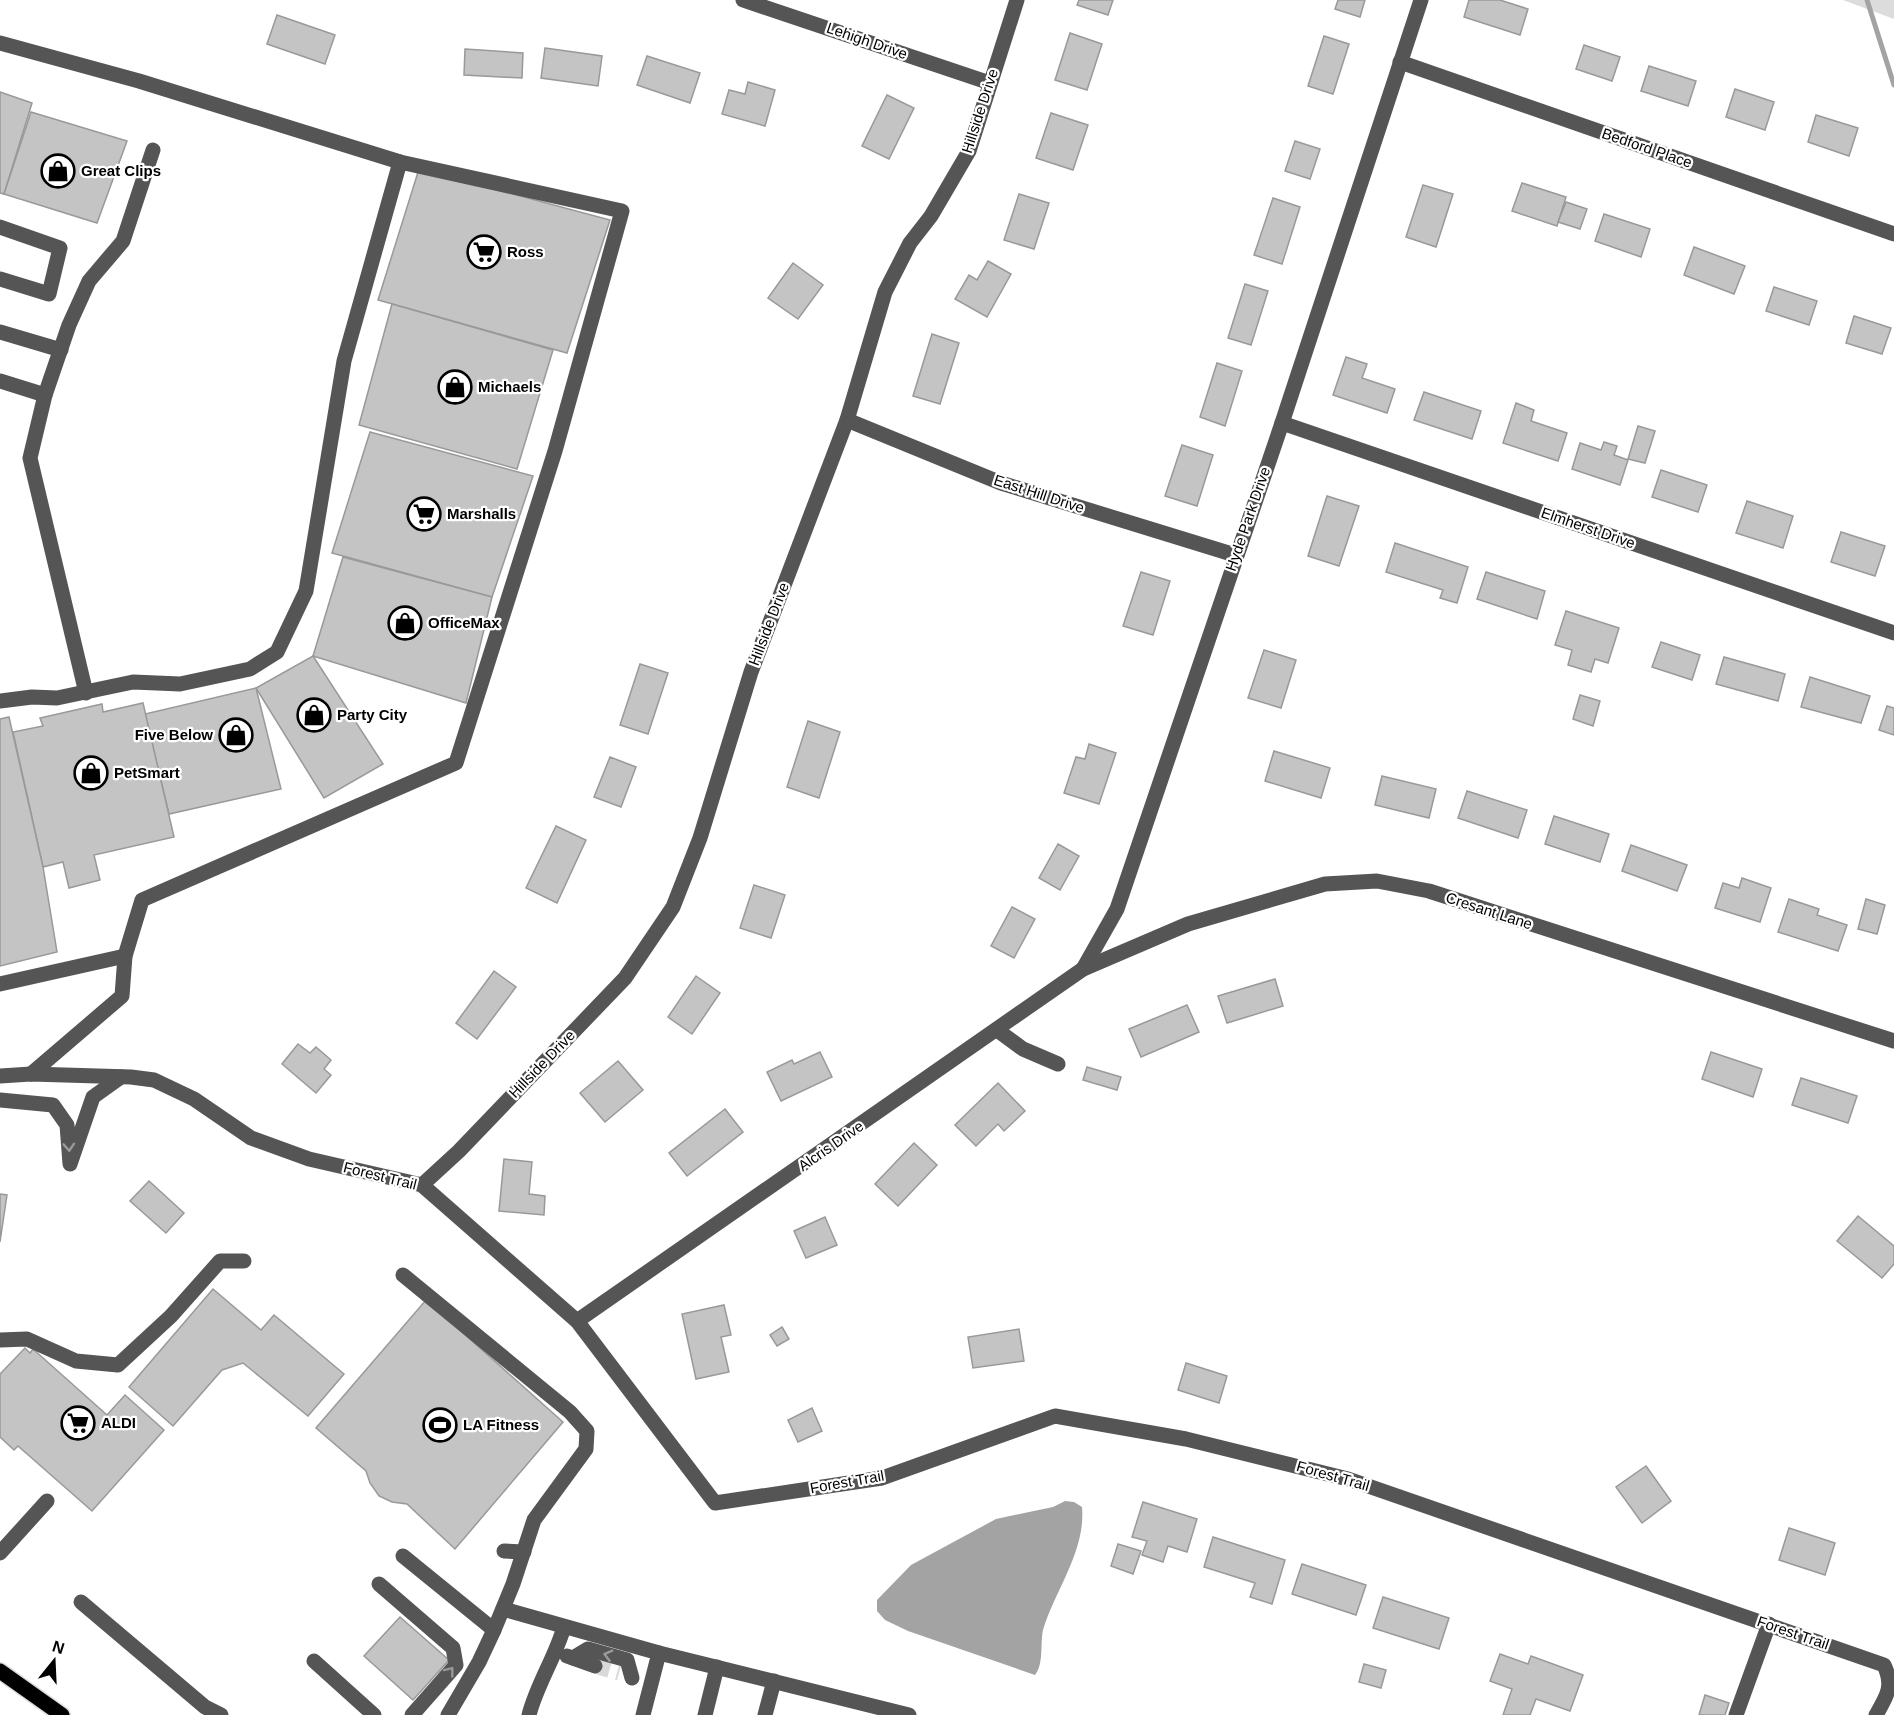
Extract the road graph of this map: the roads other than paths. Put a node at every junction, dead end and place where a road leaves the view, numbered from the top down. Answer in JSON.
{"nodes":[{"id":1,"x":743,"y":0,"type":"edge"},
{"id":2,"x":1017,"y":0,"type":"edge"},
{"id":3,"x":1421,"y":0,"type":"edge"},
{"id":4,"x":0,"y":43,"type":"edge"},
{"id":5,"x":1400,"y":62,"type":"junction"},
{"id":6,"x":990,"y":83,"type":"junction"},
{"id":7,"x":153,"y":150,"type":"dead end"},
{"id":8,"x":400,"y":162,"type":"junction"},
{"id":9,"x":0,"y":227,"type":"edge"},
{"id":10,"x":1894,"y":234,"type":"edge"},
{"id":11,"x":0,"y":279,"type":"edge"},
{"id":12,"x":0,"y":332,"type":"edge"},
{"id":13,"x":61,"y":350,"type":"junction"},
{"id":14,"x":0,"y":381,"type":"edge"},
{"id":15,"x":45,"y":395,"type":"junction"},
{"id":16,"x":847,"y":420,"type":"junction"},
{"id":17,"x":1282,"y":423,"type":"junction"},
{"id":18,"x":1235,"y":555,"type":"junction"},
{"id":19,"x":1894,"y":633,"type":"edge"},
{"id":20,"x":86,"y":693,"type":"junction"},
{"id":21,"x":0,"y":701,"type":"edge"},
{"id":22,"x":125,"y":956,"type":"junction"},
{"id":23,"x":1083,"y":969,"type":"junction"},
{"id":24,"x":0,"y":984,"type":"edge"},
{"id":25,"x":997,"y":1030,"type":"junction"},
{"id":26,"x":1894,"y":1041,"type":"edge"},
{"id":27,"x":1058,"y":1064,"type":"dead end"},
{"id":28,"x":31,"y":1074,"type":"junction"},
{"id":29,"x":0,"y":1077,"type":"edge"},
{"id":30,"x":121,"y":1077,"type":"junction"},
{"id":31,"x":0,"y":1100,"type":"edge"},
{"id":32,"x":422,"y":1185,"type":"junction"},
{"id":33,"x":244,"y":1261,"type":"dead end"},
{"id":34,"x":403,"y":1275,"type":"dead end"},
{"id":35,"x":577,"y":1321,"type":"junction"},
{"id":36,"x":0,"y":1340,"type":"edge"},
{"id":37,"x":47,"y":1501,"type":"dead end"},
{"id":38,"x":504,"y":1551,"type":"dead end"},
{"id":39,"x":524,"y":1552,"type":"junction"},
{"id":40,"x":0,"y":1553,"type":"edge"},
{"id":41,"x":403,"y":1556,"type":"dead end"},
{"id":42,"x":379,"y":1584,"type":"dead end"},
{"id":43,"x":81,"y":1602,"type":"dead end"},
{"id":44,"x":502,"y":1610,"type":"junction"},
{"id":45,"x":1769,"y":1624,"type":"junction"},
{"id":46,"x":564,"y":1627,"type":"junction"},
{"id":47,"x":494,"y":1630,"type":"junction"},
{"id":48,"x":556,"y":1652,"type":"junction"},
{"id":49,"x":659,"y":1653,"type":"junction"},
{"id":50,"x":573,"y":1658,"type":"junction"},
{"id":51,"x":314,"y":1661,"type":"dead end"},
{"id":52,"x":595,"y":1666,"type":"tunnel mouth"},
{"id":53,"x":717,"y":1667,"type":"junction"},
{"id":54,"x":0,"y":1671,"type":"edge"},
{"id":55,"x":774,"y":1681,"type":"junction"},
{"id":56,"x":651,"y":1685,"type":"junction"},
{"id":57,"x":48,"y":1710,"type":"edge"},
{"id":58,"x":62,"y":1715,"type":"edge"},
{"id":59,"x":221,"y":1715,"type":"edge"},
{"id":60,"x":374,"y":1715,"type":"edge"},
{"id":61,"x":412,"y":1715,"type":"edge"},
{"id":62,"x":448,"y":1715,"type":"edge"},
{"id":63,"x":529,"y":1715,"type":"edge"},
{"id":64,"x":643,"y":1715,"type":"edge"},
{"id":65,"x":705,"y":1715,"type":"edge"},
{"id":66,"x":765,"y":1715,"type":"edge"},
{"id":67,"x":909,"y":1715,"type":"edge"},
{"id":68,"x":1736,"y":1715,"type":"edge"},
{"id":69,"x":1876,"y":1715,"type":"edge"}],
"edges":[{"from":1,"to":6,"type":"street","name":"Lehigh Drive"},
{"from":2,"to":6,"type":"street","name":"Hillside Drive"},
{"from":3,"to":5,"type":"street","name":"Hyde Park Drive"},
{"from":4,"to":8,"type":"street"},
{"from":5,"to":10,"type":"street","name":"Bedford Place"},
{"from":5,"to":17,"type":"street","name":"Hyde Park Drive"},
{"from":6,"to":16,"type":"street","name":"Hillside Drive"},
{"from":7,"to":13,"type":"street"},
{"from":8,"to":20,"type":"street"},
{"from":8,"to":22,"type":"street"},
{"from":9,"to":11,"type":"street"},
{"from":12,"to":13,"type":"street"},
{"from":13,"to":15,"type":"street"},
{"from":14,"to":15,"type":"street"},
{"from":15,"to":20,"type":"street"},
{"from":16,"to":18,"type":"street","name":"East Hill Drive"},
{"from":16,"to":32,"type":"street","name":"Hillside Drive"},
{"from":17,"to":18,"type":"street","name":"Hyde Park Drive"},
{"from":17,"to":19,"type":"street","name":"Elmherst Drive"},
{"from":18,"to":23,"type":"street","name":"Hyde Park Drive"},
{"from":20,"to":21,"type":"street"},
{"from":22,"to":24,"type":"street"},
{"from":22,"to":28,"type":"street"},
{"from":23,"to":25,"type":"street","name":"Alcris Drive"},
{"from":23,"to":26,"type":"street","name":"Cresant Lane"},
{"from":25,"to":27,"type":"street"},
{"from":25,"to":35,"type":"street","name":"Alcris Drive"},
{"from":28,"to":29,"type":"street","name":"Forest Trail"},
{"from":28,"to":30,"type":"street","name":"Forest Trail"},
{"from":31,"to":30,"type":"street","one_way":true},
{"from":30,"to":32,"type":"street","name":"Forest Trail"},
{"from":32,"to":35,"type":"street","name":"Forest Trail"},
{"from":33,"to":36,"type":"street"},
{"from":34,"to":39,"type":"street"},
{"from":35,"to":45,"type":"street","name":"Forest Trail"},
{"from":37,"to":40,"type":"street"},
{"from":38,"to":39,"type":"street"},
{"from":39,"to":44,"type":"street"},
{"from":41,"to":47,"type":"street"},
{"from":61,"to":42,"type":"street","one_way":true},
{"from":43,"to":59,"type":"street"},
{"from":44,"to":46,"type":"street"},
{"from":44,"to":47,"type":"street"},
{"from":45,"to":68,"type":"street"},
{"from":45,"to":69,"type":"street","name":"Forest Trail"},
{"from":46,"to":48,"type":"street"},
{"from":46,"to":49,"type":"street"},
{"from":47,"to":62,"type":"street"},
{"from":48,"to":50,"type":"street"},
{"from":48,"to":63,"type":"street"},
{"from":49,"to":53,"type":"street"},
{"from":49,"to":56,"type":"street"},
{"from":50,"to":52,"type":"street"},
{"from":56,"to":50,"type":"street","one_way":true},
{"from":51,"to":60,"type":"street"},
{"from":53,"to":55,"type":"street"},
{"from":53,"to":65,"type":"street"},
{"from":54,"to":57,"type":"main road"},
{"from":55,"to":66,"type":"street"},
{"from":55,"to":67,"type":"street"},
{"from":56,"to":64,"type":"street"},
{"from":57,"to":58,"type":"main road"}]}
